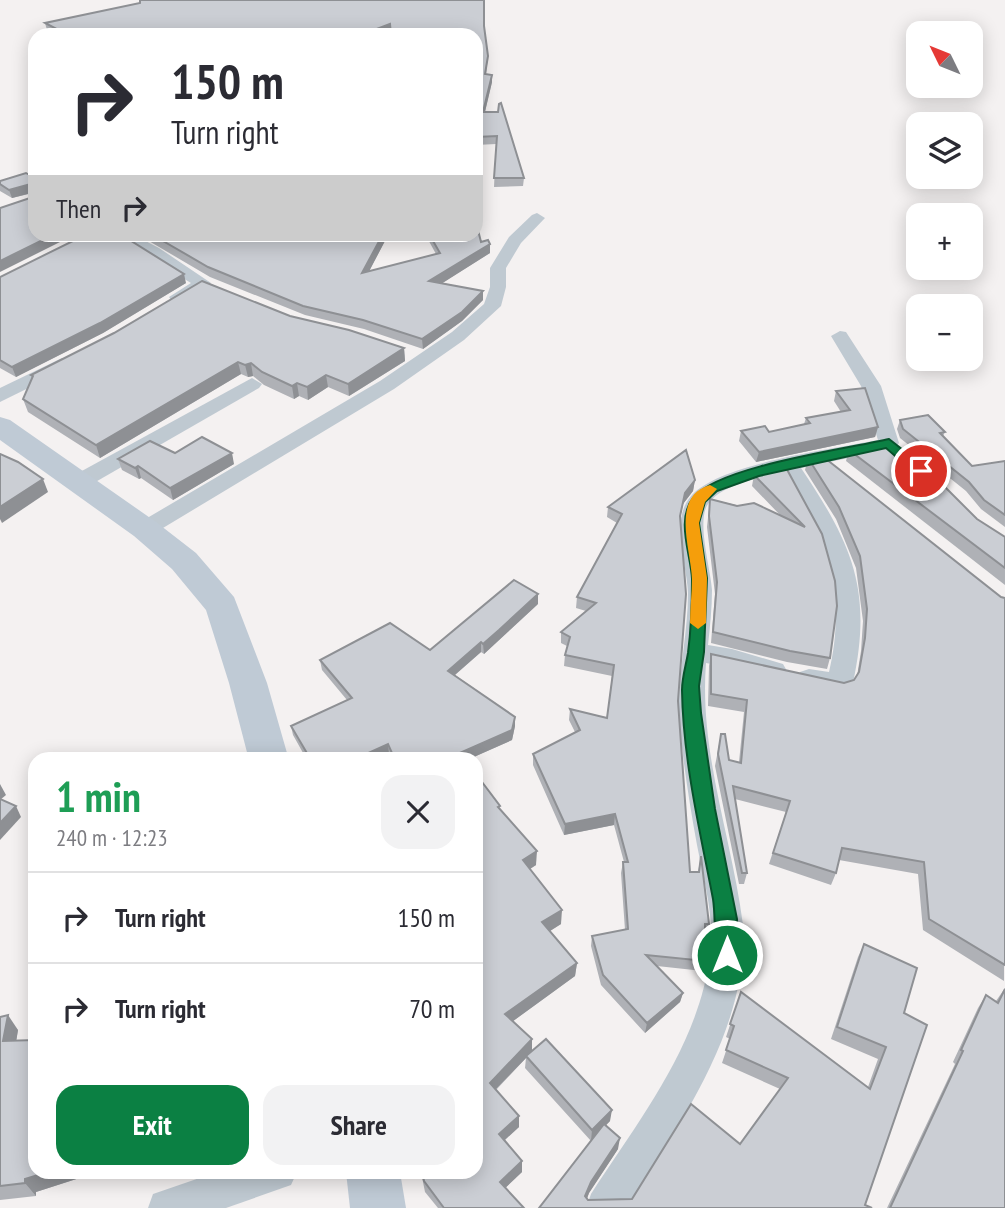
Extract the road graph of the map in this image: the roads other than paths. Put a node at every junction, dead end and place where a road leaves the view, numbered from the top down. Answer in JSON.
{"nodes":[{"id":1,"x":537,"y":218,"type":"dead end"},
{"id":2,"x":134,"y":242,"type":"edge"},
{"id":3,"x":203,"y":283,"type":"junction"},
{"id":4,"x":222,"y":292,"type":"edge"},
{"id":5,"x":160,"y":307,"type":"edge"},
{"id":6,"x":840,"y":336,"type":"dead end"},
{"id":7,"x":403,"y":351,"type":"edge"},
{"id":8,"x":74,"y":358,"type":"edge"},
{"id":9,"x":423,"y":358,"type":"junction"},
{"id":10,"x":252,"y":384,"type":"dead end"},
{"id":11,"x":0,"y":396,"type":"edge"},
{"id":12,"x":0,"y":426,"type":"edge"},
{"id":13,"x":825,"y":458,"type":"junction"},
{"id":14,"x":789,"y":466,"type":"junction"},
{"id":15,"x":847,"y":475,"type":"edge"},
{"id":16,"x":77,"y":483,"type":"junction"},
{"id":17,"x":145,"y":529,"type":"junction"},
{"id":18,"x":696,"y":652,"type":"junction"},
{"id":19,"x":267,"y":752,"type":"edge"},
{"id":20,"x":256,"y":1179,"type":"edge"},
{"id":21,"x":374,"y":1179,"type":"edge"},
{"id":22,"x":167,"y":1208,"type":"edge"},
{"id":23,"x":378,"y":1208,"type":"edge"},
{"id":24,"x":605,"y":1208,"type":"edge"}],
"edges":[{"from":1,"to":9,"type":"street"},
{"from":2,"to":3,"type":"street"},
{"from":3,"to":4,"type":"street"},
{"from":3,"to":5,"type":"street"},
{"from":6,"to":13,"type":"street"},
{"from":7,"to":9,"type":"street"},
{"from":8,"to":11,"type":"street"},
{"from":9,"to":17,"type":"street"},
{"from":10,"to":16,"type":"street"},
{"from":12,"to":16,"type":"street"},
{"from":13,"to":14,"type":"street"},
{"from":13,"to":15,"type":"street"},
{"from":14,"to":18,"type":"street"},
{"from":14,"to":18,"type":"street"},
{"from":16,"to":17,"type":"street"},
{"from":17,"to":19,"type":"street"},
{"from":18,"to":24,"type":"street"},
{"from":20,"to":22,"type":"street"},
{"from":21,"to":23,"type":"street"}]}
